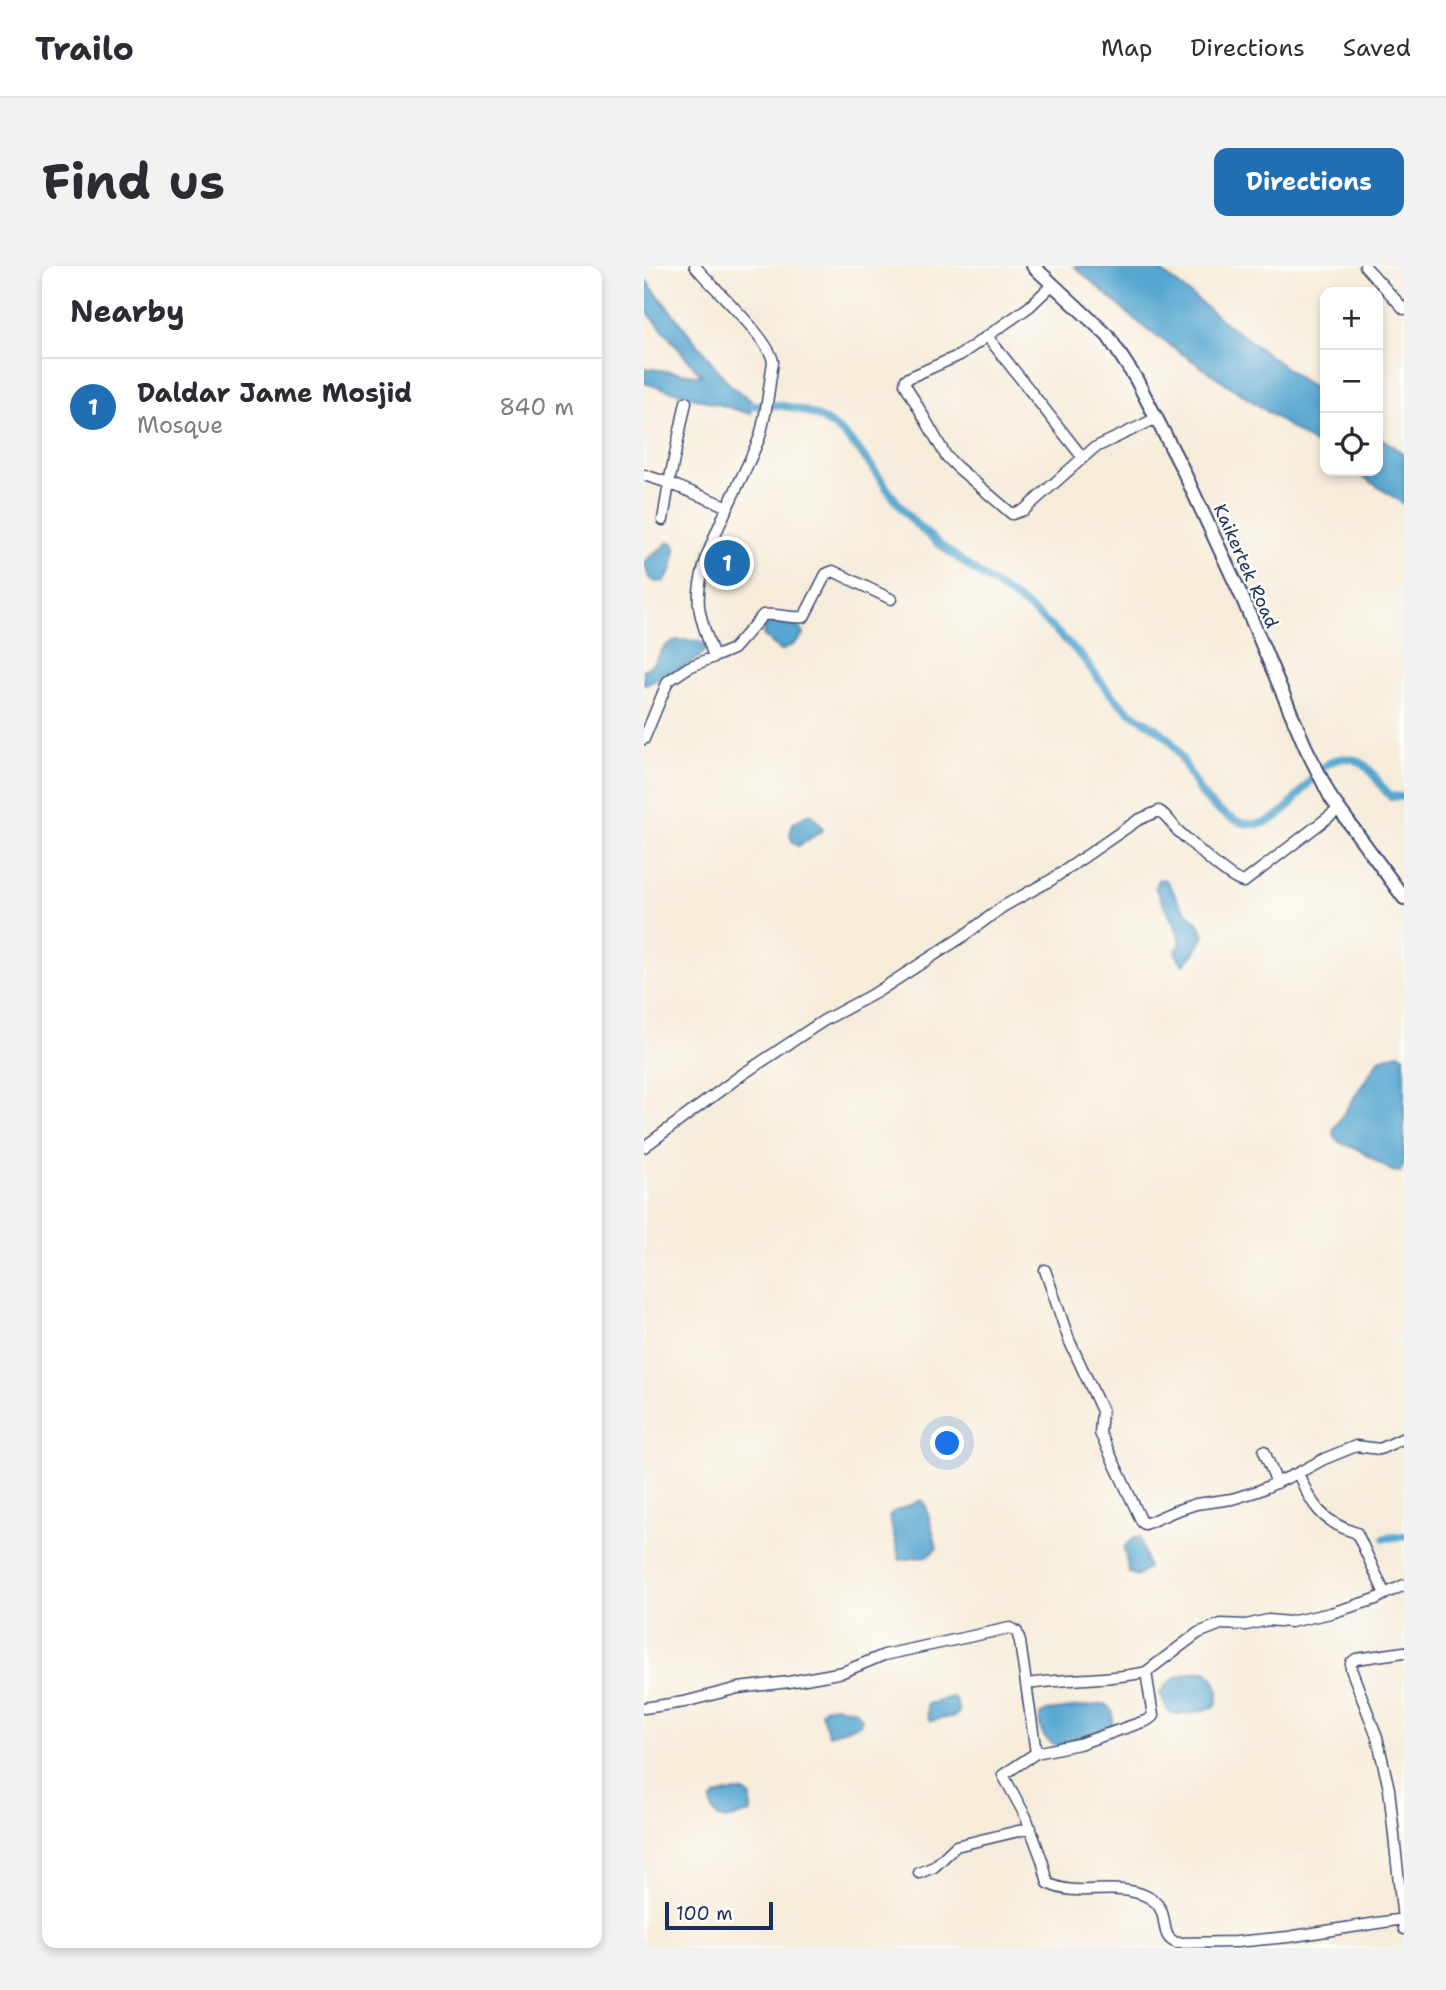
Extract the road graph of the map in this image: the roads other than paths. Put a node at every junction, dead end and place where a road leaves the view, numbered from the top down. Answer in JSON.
{"nodes":[{"id":1,"x":695,"y":266,"type":"edge"},
{"id":2,"x":1033,"y":266,"type":"edge"},
{"id":3,"x":1365,"y":266,"type":"edge"},
{"id":4,"x":1053,"y":284,"type":"junction"},
{"id":5,"x":1404,"y":309,"type":"edge"},
{"id":6,"x":987,"y":337,"type":"junction"},
{"id":7,"x":686,"y":402,"type":"dead end"},
{"id":8,"x":1157,"y":418,"type":"junction"},
{"id":9,"x":1083,"y":458,"type":"junction"},
{"id":10,"x":644,"y":475,"type":"edge"},
{"id":11,"x":670,"y":483,"type":"junction"},
{"id":12,"x":728,"y":507,"type":"junction"},
{"id":13,"x":663,"y":520,"type":"dead end"},
{"id":14,"x":891,"y":599,"type":"dead end"},
{"id":15,"x":714,"y":657,"type":"junction"},
{"id":16,"x":644,"y":739,"type":"edge"},
{"id":17,"x":1335,"y":804,"type":"junction"},
{"id":18,"x":1404,"y":898,"type":"edge"},
{"id":19,"x":644,"y":1147,"type":"edge"},
{"id":20,"x":1045,"y":1269,"type":"dead end"},
{"id":21,"x":1404,"y":1438,"type":"edge"},
{"id":22,"x":1264,"y":1451,"type":"dead end"},
{"id":23,"x":1298,"y":1473,"type":"junction"},
{"id":24,"x":1277,"y":1482,"type":"junction"},
{"id":25,"x":1404,"y":1585,"type":"edge"},
{"id":26,"x":1385,"y":1594,"type":"junction"},
{"id":27,"x":1404,"y":1652,"type":"edge"},
{"id":28,"x":1146,"y":1672,"type":"junction"},
{"id":29,"x":1028,"y":1684,"type":"junction"},
{"id":30,"x":644,"y":1708,"type":"edge"},
{"id":31,"x":1035,"y":1753,"type":"junction"},
{"id":32,"x":1031,"y":1828,"type":"junction"},
{"id":33,"x":919,"y":1873,"type":"dead end"},
{"id":34,"x":1403,"y":1924,"type":"edge"}],
"edges":[{"from":1,"to":12,"type":"street"},
{"from":2,"to":4,"type":"main road","name":"Kaikertek Road"},
{"from":3,"to":5,"type":"street"},
{"from":4,"to":6,"type":"street"},
{"from":4,"to":8,"type":"main road","name":"Kaikertek Road"},
{"from":6,"to":9,"type":"street"},
{"from":6,"to":9,"type":"street"},
{"from":7,"to":11,"type":"street"},
{"from":8,"to":9,"type":"street"},
{"from":8,"to":17,"type":"main road","name":"Kaikertek Road"},
{"from":10,"to":11,"type":"street"},
{"from":11,"to":12,"type":"street"},
{"from":11,"to":13,"type":"street"},
{"from":12,"to":15,"type":"street"},
{"from":14,"to":15,"type":"street"},
{"from":15,"to":16,"type":"street"},
{"from":17,"to":18,"type":"main road","name":"Kaikertek Road"},
{"from":17,"to":19,"type":"street"},
{"from":20,"to":24,"type":"street"},
{"from":21,"to":23,"type":"street"},
{"from":22,"to":24,"type":"street"},
{"from":23,"to":24,"type":"street"},
{"from":23,"to":26,"type":"street"},
{"from":25,"to":26,"type":"street"},
{"from":26,"to":28,"type":"street"},
{"from":27,"to":34,"type":"street"},
{"from":28,"to":29,"type":"street"},
{"from":28,"to":31,"type":"street"},
{"from":29,"to":30,"type":"street"},
{"from":29,"to":31,"type":"street"},
{"from":31,"to":32,"type":"street"},
{"from":32,"to":33,"type":"street"},
{"from":32,"to":34,"type":"street"}]}
